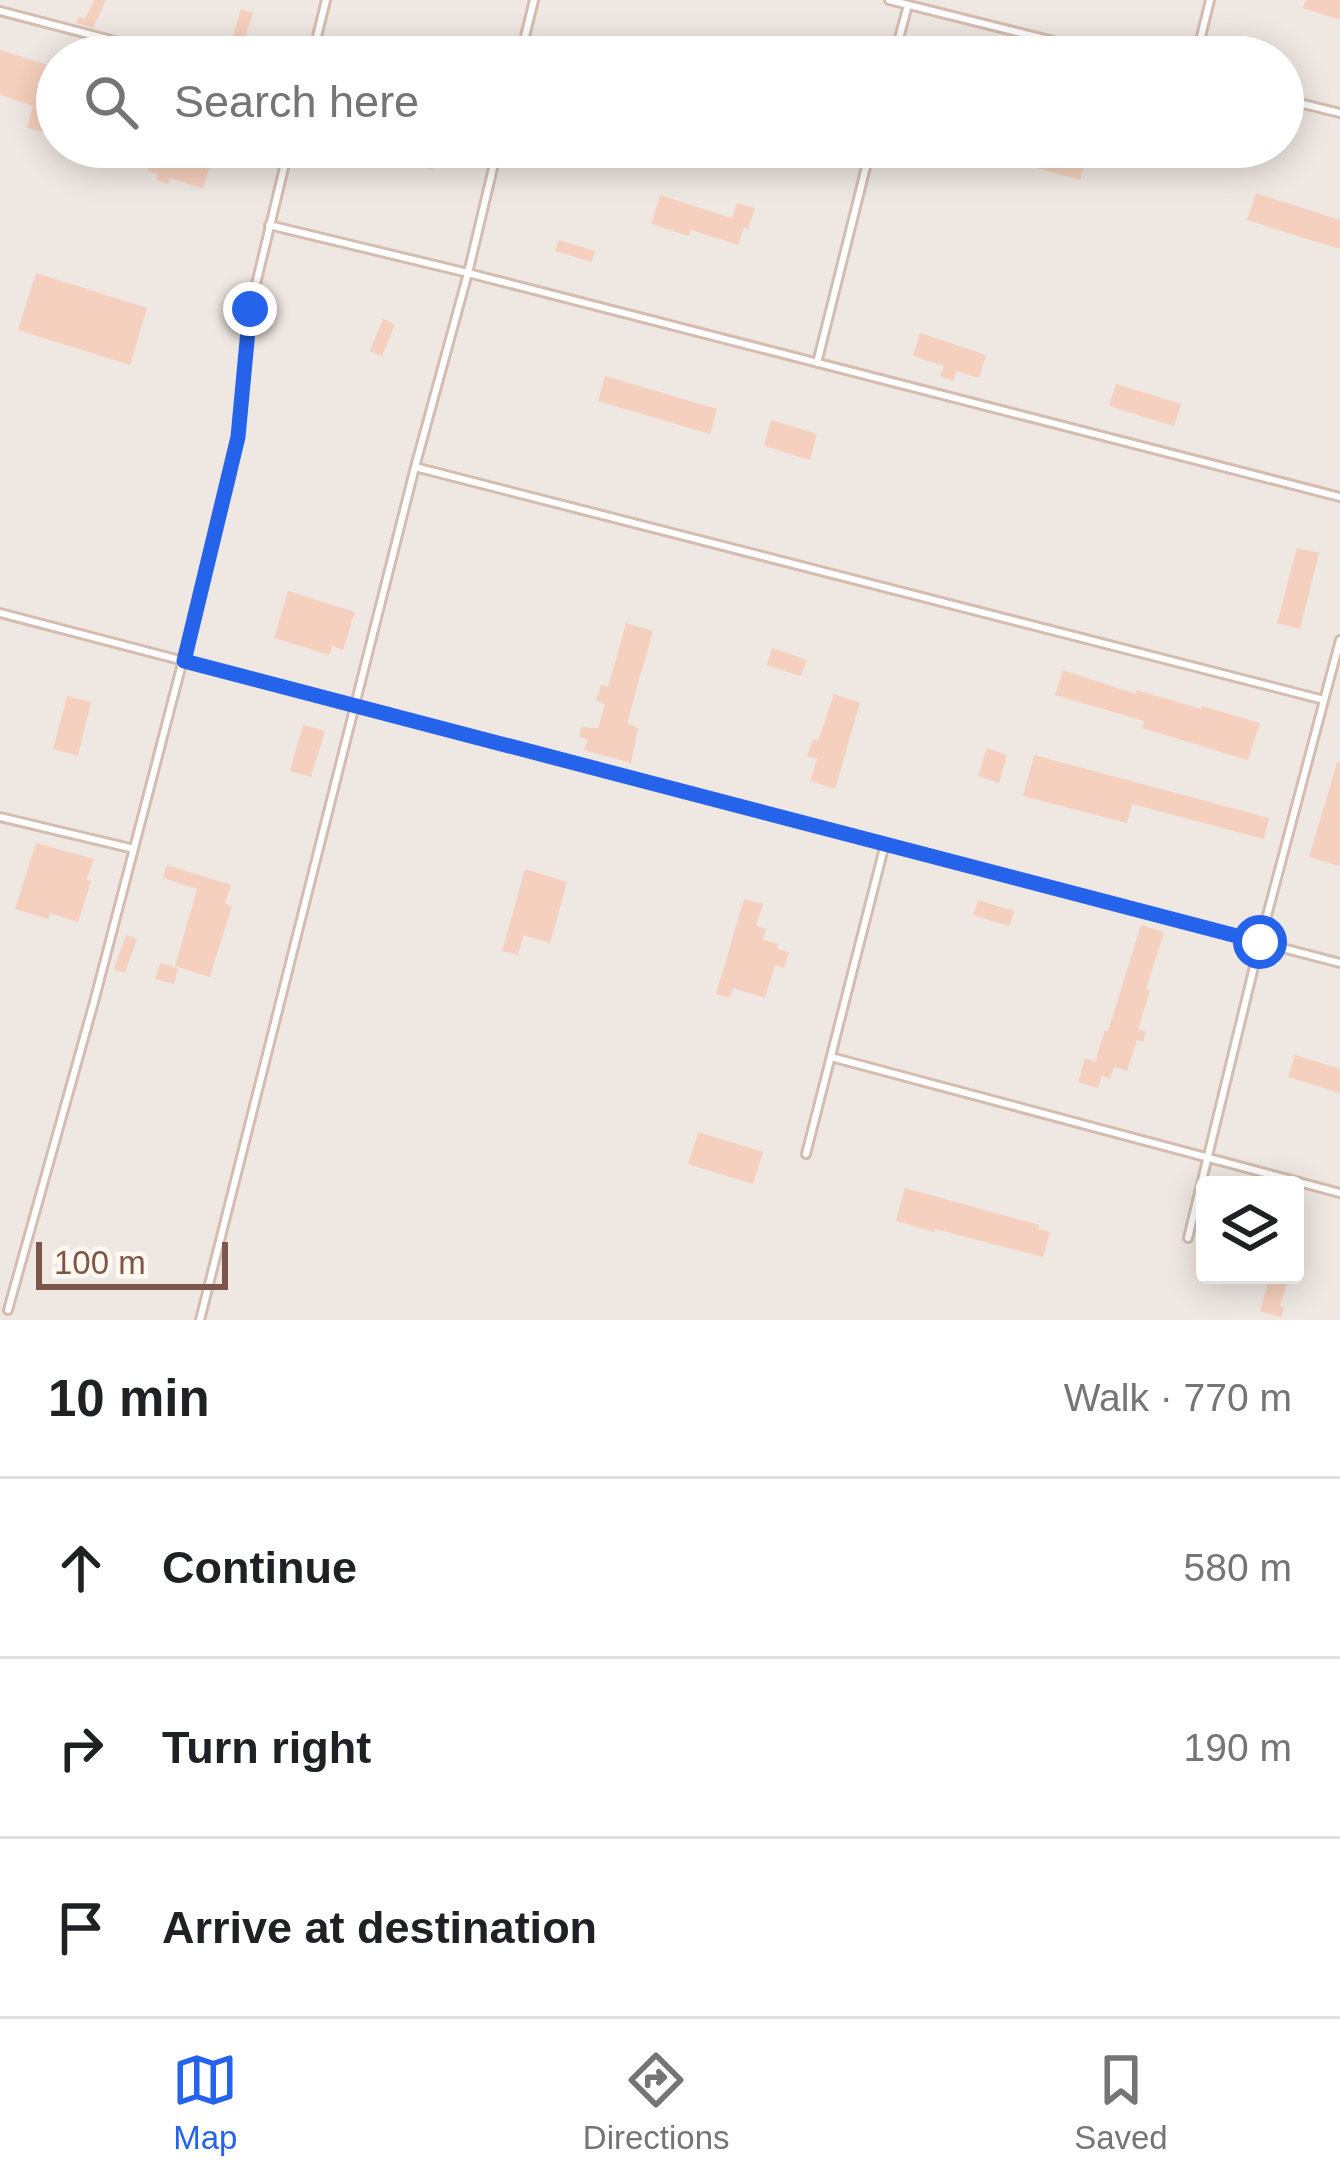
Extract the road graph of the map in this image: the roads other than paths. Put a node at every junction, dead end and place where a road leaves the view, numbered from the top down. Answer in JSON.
{"nodes":[{"id":1,"x":326,"y":0,"type":"edge"},
{"id":2,"x":534,"y":0,"type":"edge"},
{"id":3,"x":889,"y":0,"type":"edge"},
{"id":4,"x":1210,"y":0,"type":"edge"},
{"id":5,"x":908,"y":4,"type":"junction"},
{"id":6,"x":0,"y":11,"type":"edge"},
{"id":7,"x":96,"y":36,"type":"edge"},
{"id":8,"x":317,"y":36,"type":"edge"},
{"id":9,"x":525,"y":36,"type":"edge"},
{"id":10,"x":900,"y":36,"type":"edge"},
{"id":11,"x":1034,"y":36,"type":"edge"},
{"id":12,"x":1201,"y":36,"type":"edge"},
{"id":13,"x":1304,"y":104,"type":"edge"},
{"id":14,"x":1340,"y":113,"type":"edge"},
{"id":15,"x":284,"y":168,"type":"edge"},
{"id":16,"x":493,"y":168,"type":"edge"},
{"id":17,"x":867,"y":168,"type":"edge"},
{"id":18,"x":269,"y":224,"type":"junction"},
{"id":19,"x":468,"y":273,"type":"junction"},
{"id":20,"x":817,"y":363,"type":"junction"},
{"id":21,"x":415,"y":466,"type":"junction"},
{"id":22,"x":1340,"y":497,"type":"edge"},
{"id":23,"x":0,"y":613,"type":"edge"},
{"id":24,"x":1340,"y":640,"type":"edge"},
{"id":25,"x":184,"y":661,"type":"junction"},
{"id":26,"x":1324,"y":700,"type":"junction"},
{"id":27,"x":354,"y":706,"type":"junction"},
{"id":28,"x":0,"y":817,"type":"edge"},
{"id":29,"x":885,"y":844,"type":"junction"},
{"id":30,"x":134,"y":848,"type":"junction"},
{"id":31,"x":1260,"y":942,"type":"junction"},
{"id":32,"x":1340,"y":962,"type":"edge"},
{"id":33,"x":830,"y":1058,"type":"junction"},
{"id":34,"x":806,"y":1154,"type":"dead end"},
{"id":35,"x":1209,"y":1158,"type":"junction"},
{"id":36,"x":1340,"y":1193,"type":"edge"},
{"id":37,"x":1188,"y":1238,"type":"dead end"},
{"id":38,"x":8,"y":1310,"type":"dead end"},
{"id":39,"x":200,"y":1320,"type":"edge"}],
"edges":[{"from":1,"to":8,"type":"lane"},
{"from":2,"to":9,"type":"lane"},
{"from":3,"to":5,"type":"lane"},
{"from":4,"to":12,"type":"lane"},
{"from":5,"to":10,"type":"lane"},
{"from":5,"to":11,"type":"lane"},
{"from":6,"to":7,"type":"lane"},
{"from":13,"to":14,"type":"lane"},
{"from":15,"to":18,"type":"lane"},
{"from":16,"to":19,"type":"lane"},
{"from":17,"to":20,"type":"lane"},
{"from":18,"to":19,"type":"lane"},
{"from":18,"to":25,"type":"lane"},
{"from":19,"to":20,"type":"lane"},
{"from":19,"to":21,"type":"lane"},
{"from":20,"to":22,"type":"lane"},
{"from":21,"to":26,"type":"lane"},
{"from":21,"to":27,"type":"lane"},
{"from":23,"to":25,"type":"lane"},
{"from":24,"to":26,"type":"lane"},
{"from":25,"to":27,"type":"lane"},
{"from":25,"to":30,"type":"lane"},
{"from":26,"to":31,"type":"lane"},
{"from":27,"to":29,"type":"lane"},
{"from":27,"to":39,"type":"lane"},
{"from":28,"to":30,"type":"lane"},
{"from":29,"to":31,"type":"lane"},
{"from":29,"to":33,"type":"lane"},
{"from":30,"to":38,"type":"lane"},
{"from":31,"to":32,"type":"lane"},
{"from":31,"to":35,"type":"lane"},
{"from":33,"to":34,"type":"lane"},
{"from":33,"to":35,"type":"lane"},
{"from":35,"to":36,"type":"lane"},
{"from":35,"to":37,"type":"lane"}]}
